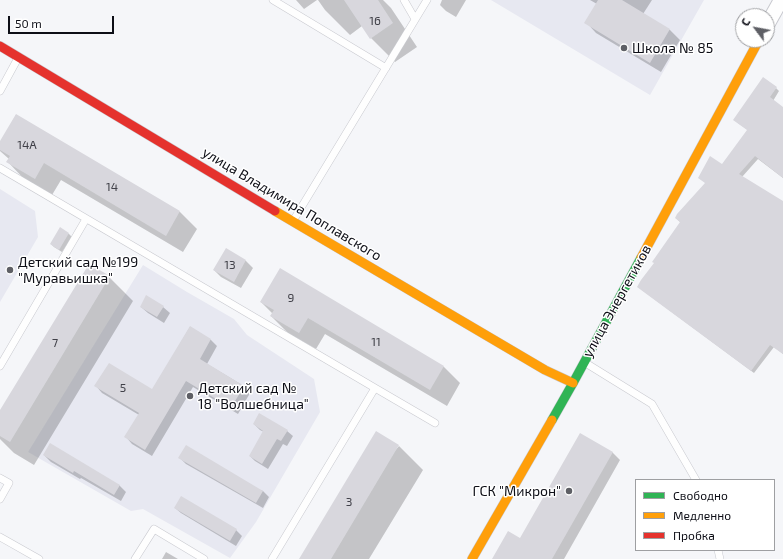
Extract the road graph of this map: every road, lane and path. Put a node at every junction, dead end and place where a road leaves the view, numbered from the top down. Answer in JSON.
{"nodes":[{"id":1,"x":273,"y":0,"type":"edge"},
{"id":2,"x":404,"y":0,"type":"edge"},
{"id":3,"x":427,"y":0,"type":"edge"},
{"id":4,"x":781,"y":0,"type":"edge"},
{"id":5,"x":775,"y":11,"type":"edge"},
{"id":6,"x":415,"y":19,"type":"junction"},
{"id":7,"x":0,"y":46,"type":"edge"},
{"id":8,"x":755,"y":48,"type":"edge"},
{"id":9,"x":18,"y":57,"type":"junction"},
{"id":10,"x":386,"y":68,"type":"junction"},
{"id":11,"x":0,"y":91,"type":"edge"},
{"id":12,"x":0,"y":168,"type":"edge"},
{"id":13,"x":86,"y":219,"type":"junction"},
{"id":14,"x":293,"y":222,"type":"junction"},
{"id":15,"x":584,"y":362,"type":"junction"},
{"id":16,"x":0,"y":366,"type":"edge"},
{"id":17,"x":573,"y":383,"type":"junction"},
{"id":18,"x":376,"y":388,"type":"junction"},
{"id":19,"x":435,"y":423,"type":"dead end"},
{"id":20,"x":0,"y":478,"type":"edge"},
{"id":21,"x":695,"y":479,"type":"edge"},
{"id":22,"x":0,"y":498,"type":"edge"},
{"id":23,"x":0,"y":537,"type":"edge"},
{"id":24,"x":39,"y":559,"type":"edge"},
{"id":25,"x":135,"y":559,"type":"edge"},
{"id":26,"x":204,"y":559,"type":"edge"},
{"id":27,"x":272,"y":559,"type":"edge"},
{"id":28,"x":472,"y":559,"type":"edge"}],
"edges":[{"from":1,"to":10,"type":"lane"},
{"from":2,"to":6,"type":"lane"},
{"from":3,"to":6,"type":"lane"},
{"from":4,"to":5,"type":"street"},
{"from":6,"to":10,"type":"lane"},
{"from":7,"to":9,"type":"street","name":"улица Владимира Поплавского"},
{"from":8,"to":15,"type":"street","name":"улица Энергетиков"},
{"from":9,"to":11,"type":"lane"},
{"from":9,"to":14,"type":"street","name":"улица Владимира Поплавского"},
{"from":10,"to":14,"type":"lane"},
{"from":12,"to":13,"type":"lane"},
{"from":13,"to":16,"type":"lane"},
{"from":13,"to":18,"type":"lane"},
{"from":14,"to":17,"type":"street","name":"улица Владимира Поплавского"},
{"from":15,"to":17,"type":"street","name":"улица Энергетиков"},
{"from":15,"to":21,"type":"lane"},
{"from":17,"to":28,"type":"street","name":"улица Энергетиков"},
{"from":18,"to":19,"type":"lane"},
{"from":18,"to":27,"type":"lane"},
{"from":20,"to":22,"type":"lane"},
{"from":23,"to":24,"type":"lane"},
{"from":25,"to":26,"type":"lane"}]}
